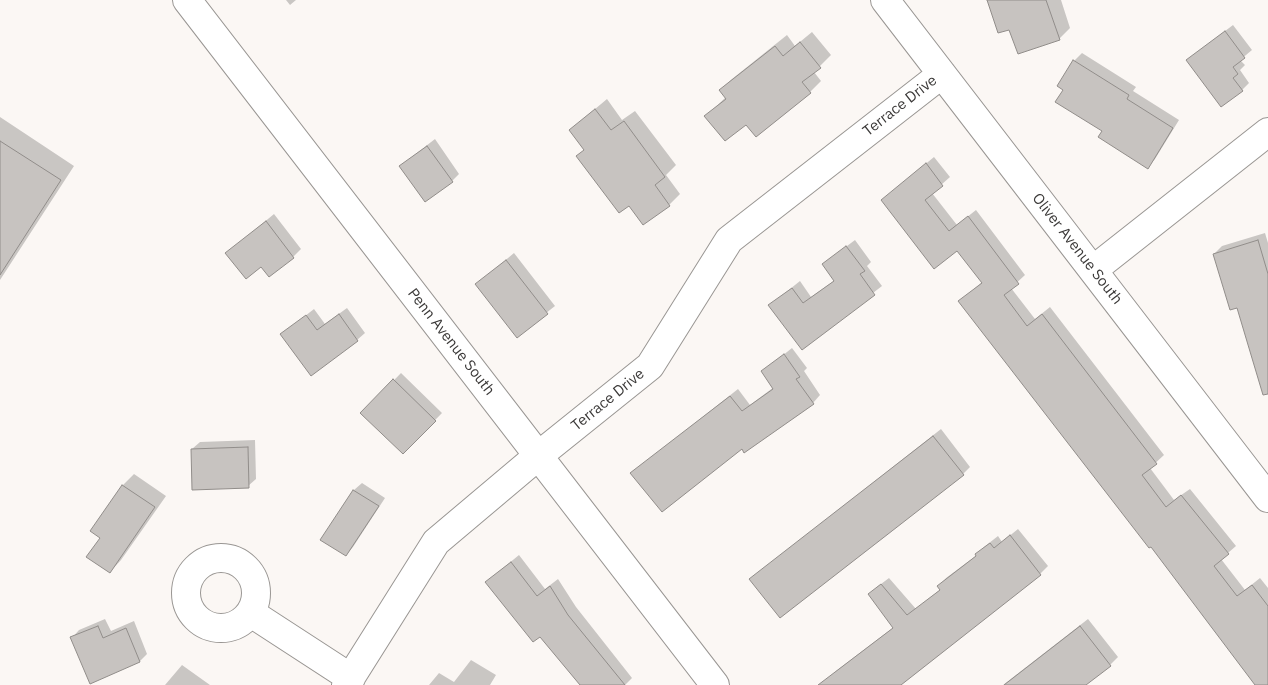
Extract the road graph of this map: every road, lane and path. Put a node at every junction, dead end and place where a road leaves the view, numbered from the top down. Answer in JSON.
{"nodes":[{"id":1,"x":187,"y":0,"type":"edge"},
{"id":2,"x":885,"y":0,"type":"edge"},
{"id":3,"x":942,"y":74,"type":"junction"},
{"id":4,"x":1268,"y":132,"type":"edge"},
{"id":5,"x":1093,"y":270,"type":"junction"},
{"id":6,"x":538,"y":456,"type":"junction"},
{"id":7,"x":1268,"y":498,"type":"edge"},
{"id":8,"x":251,"y":613,"type":"dead end"},
{"id":9,"x":348,"y":681,"type":"edge"},
{"id":10,"x":715,"y":685,"type":"edge"}],
"edges":[{"from":1,"to":6,"type":"street","name":"Penn Avenue South"},
{"from":2,"to":3,"type":"street","name":"Oliver Avenue South"},
{"from":3,"to":5,"type":"street","name":"Oliver Avenue South"},
{"from":3,"to":6,"type":"street","name":"Terrace Drive"},
{"from":4,"to":5,"type":"street"},
{"from":5,"to":7,"type":"street","name":"Oliver Avenue South"},
{"from":6,"to":9,"type":"street","name":"Terrace Drive"},
{"from":6,"to":10,"type":"street","name":"Penn Avenue South"},
{"from":8,"to":9,"type":"street","name":"Terrace Drive"}]}
